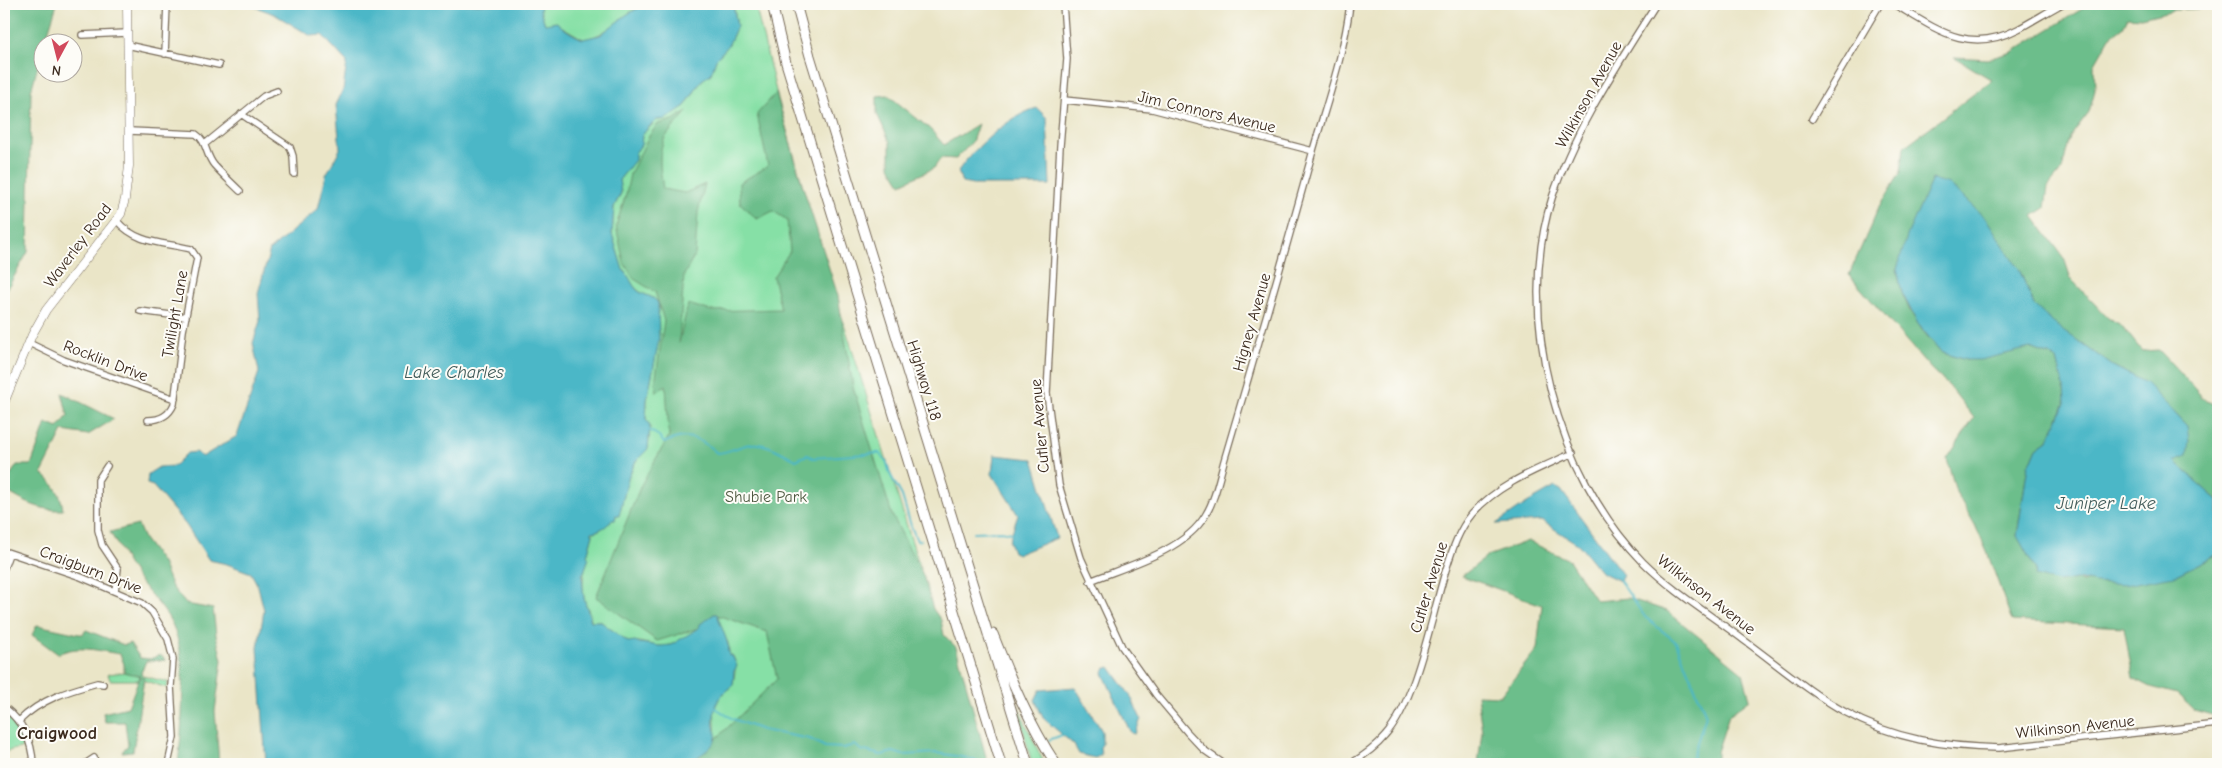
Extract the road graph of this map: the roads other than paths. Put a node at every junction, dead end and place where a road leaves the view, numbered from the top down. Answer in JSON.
{"nodes":[{"id":1,"x":126,"y":4,"type":"edge"},
{"id":2,"x":167,"y":4,"type":"edge"},
{"id":3,"x":772,"y":4,"type":"edge"},
{"id":4,"x":796,"y":4,"type":"edge"},
{"id":5,"x":1063,"y":4,"type":"edge"},
{"id":6,"x":1350,"y":4,"type":"edge"},
{"id":7,"x":1656,"y":4,"type":"edge"},
{"id":8,"x":1880,"y":4,"type":"edge"},
{"id":9,"x":1894,"y":4,"type":"edge"},
{"id":10,"x":2062,"y":4,"type":"edge"},
{"id":11,"x":127,"y":33,"type":"junction"},
{"id":12,"x":82,"y":35,"type":"dead end"},
{"id":13,"x":127,"y":45,"type":"junction"},
{"id":14,"x":165,"y":54,"type":"junction"},
{"id":15,"x":219,"y":65,"type":"dead end"},
{"id":16,"x":276,"y":91,"type":"dead end"},
{"id":17,"x":1064,"y":100,"type":"junction"},
{"id":18,"x":242,"y":114,"type":"junction"},
{"id":19,"x":1812,"y":119,"type":"dead end"},
{"id":20,"x":130,"y":131,"type":"junction"},
{"id":21,"x":205,"y":144,"type":"junction"},
{"id":22,"x":1313,"y":151,"type":"junction"},
{"id":23,"x":294,"y":174,"type":"dead end"},
{"id":24,"x":240,"y":191,"type":"dead end"},
{"id":25,"x":117,"y":221,"type":"junction"},
{"id":26,"x":140,"y":311,"type":"dead end"},
{"id":27,"x":186,"y":317,"type":"junction"},
{"id":28,"x":29,"y":343,"type":"junction"},
{"id":29,"x":175,"y":399,"type":"junction"},
{"id":30,"x":4,"y":402,"type":"edge"},
{"id":31,"x":148,"y":420,"type":"dead end"},
{"id":32,"x":1572,"y":453,"type":"junction"},
{"id":33,"x":107,"y":466,"type":"dead end"},
{"id":34,"x":946,"y":496,"type":"junction"},
{"id":35,"x":6,"y":552,"type":"edge"},
{"id":36,"x":4,"y":568,"type":"edge"},
{"id":37,"x":1090,"y":581,"type":"junction"},
{"id":38,"x":115,"y":591,"type":"junction"},
{"id":39,"x":103,"y":684,"type":"dead end"},
{"id":40,"x":4,"y":707,"type":"edge"},
{"id":41,"x":19,"y":721,"type":"junction"},
{"id":42,"x":2218,"y":724,"type":"edge"},
{"id":43,"x":94,"y":758,"type":"dead end"},
{"id":44,"x":33,"y":764,"type":"edge"},
{"id":45,"x":85,"y":764,"type":"edge"},
{"id":46,"x":168,"y":764,"type":"edge"},
{"id":47,"x":1000,"y":764,"type":"edge"},
{"id":48,"x":1028,"y":764,"type":"edge"},
{"id":49,"x":1056,"y":764,"type":"edge"},
{"id":50,"x":1224,"y":764,"type":"edge"},
{"id":51,"x":1350,"y":764,"type":"edge"}],
"edges":[{"from":1,"to":11,"type":"main road","name":"Waverley Road"},
{"from":2,"to":14,"type":"street"},
{"from":3,"to":47,"type":"highway"},
{"from":4,"to":34,"type":"highway","name":"Highway 118"},
{"from":5,"to":17,"type":"street","name":"Cutler Avenue"},
{"from":6,"to":22,"type":"street","name":"Higney Avenue"},
{"from":7,"to":32,"type":"street","name":"Wilkinson Avenue"},
{"from":8,"to":19,"type":"street"},
{"from":9,"to":10,"type":"street"},
{"from":11,"to":12,"type":"street"},
{"from":11,"to":13,"type":"main road","name":"Waverley Road"},
{"from":13,"to":14,"type":"street"},
{"from":13,"to":20,"type":"main road","name":"Waverley Road"},
{"from":14,"to":15,"type":"street"},
{"from":16,"to":18,"type":"street"},
{"from":17,"to":22,"type":"street","name":"Jim Connors Avenue"},
{"from":17,"to":37,"type":"street","name":"Cutler Avenue"},
{"from":18,"to":21,"type":"street"},
{"from":18,"to":23,"type":"street"},
{"from":20,"to":21,"type":"street"},
{"from":20,"to":25,"type":"main road","name":"Waverley Road"},
{"from":21,"to":24,"type":"street"},
{"from":22,"to":37,"type":"street","name":"Higney Avenue"},
{"from":25,"to":27,"type":"street","name":"Twilight Lane"},
{"from":25,"to":28,"type":"main road","name":"Waverley Road"},
{"from":26,"to":27,"type":"street"},
{"from":27,"to":29,"type":"street","name":"Twilight Lane"},
{"from":28,"to":29,"type":"street","name":"Rocklin Drive"},
{"from":28,"to":30,"type":"main road","name":"Waverley Road"},
{"from":29,"to":31,"type":"street"},
{"from":32,"to":42,"type":"street","name":"Wilkinson Avenue"},
{"from":32,"to":51,"type":"street","name":"Cutler Avenue"},
{"from":33,"to":38,"type":"street"},
{"from":34,"to":48,"type":"highway","name":"Highway 118"},
{"from":34,"to":49,"type":"highway"},
{"from":35,"to":36,"type":"street","name":"Craigburn Drive"},
{"from":35,"to":38,"type":"street","name":"Craigburn Drive"},
{"from":37,"to":50,"type":"street","name":"Cutler Avenue"},
{"from":38,"to":46,"type":"street","name":"Craigburn Drive"},
{"from":39,"to":41,"type":"street"},
{"from":40,"to":41,"type":"street"},
{"from":41,"to":44,"type":"street"},
{"from":43,"to":45,"type":"street"}]}
